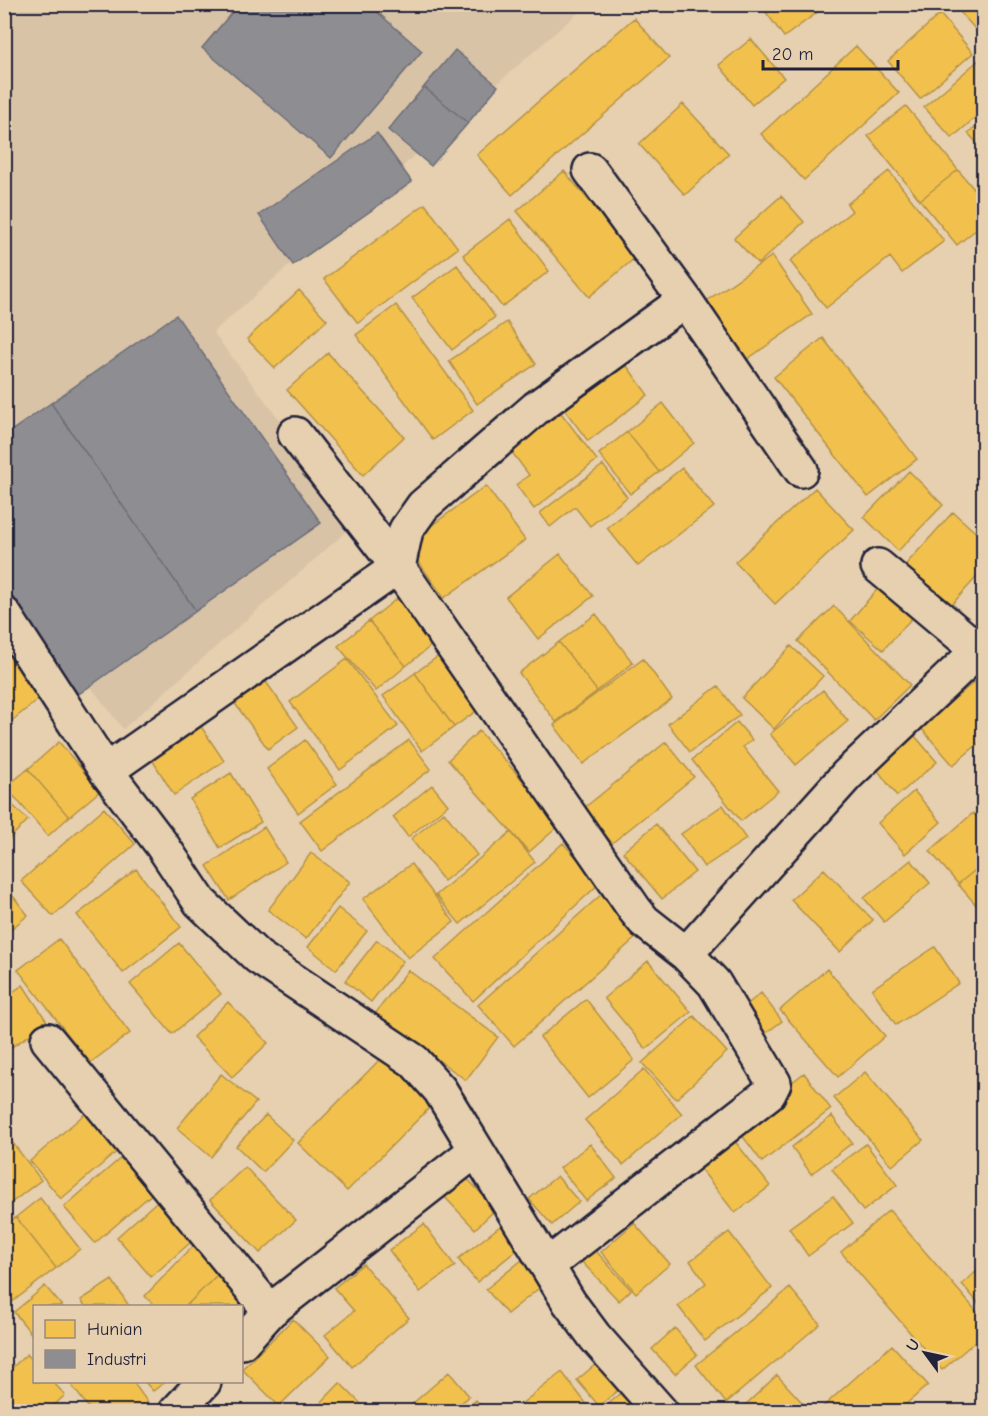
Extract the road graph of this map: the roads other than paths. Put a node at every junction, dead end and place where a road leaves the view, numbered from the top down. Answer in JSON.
{"nodes":[{"id":1,"x":590,"y":170,"type":"dead end"},
{"id":2,"x":685,"y":300,"type":"junction"},
{"id":3,"x":296,"y":434,"type":"dead end"},
{"id":4,"x":801,"y":470,"type":"dead end"},
{"id":5,"x":878,"y":566,"type":"dead end"},
{"id":6,"x":398,"y":567,"type":"junction"},
{"id":7,"x":4,"y":614,"type":"edge"},
{"id":8,"x":982,"y":650,"type":"edge"},
{"id":9,"x":106,"y":771,"type":"junction"},
{"id":10,"x":686,"y":954,"type":"junction"},
{"id":11,"x":48,"y":1040,"type":"dead end"},
{"id":12,"x":476,"y":1150,"type":"junction"},
{"id":13,"x":548,"y":1265,"type":"junction"},
{"id":14,"x":270,"y":1311,"type":"junction"},
{"id":15,"x":243,"y":1341,"type":"edge"},
{"id":16,"x":203,"y":1383,"type":"edge"},
{"id":17,"x":176,"y":1412,"type":"edge"},
{"id":18,"x":661,"y":1412,"type":"edge"}],
"edges":[{"from":1,"to":2,"type":"street"},
{"from":2,"to":4,"type":"street"},
{"from":2,"to":6,"type":"street"},
{"from":3,"to":6,"type":"street"},
{"from":5,"to":8,"type":"street"},
{"from":6,"to":9,"type":"street"},
{"from":6,"to":10,"type":"street"},
{"from":7,"to":9,"type":"street"},
{"from":8,"to":10,"type":"street"},
{"from":9,"to":12,"type":"street"},
{"from":10,"to":13,"type":"street"},
{"from":11,"to":14,"type":"street"},
{"from":12,"to":13,"type":"street"},
{"from":12,"to":14,"type":"street"},
{"from":13,"to":18,"type":"street"},
{"from":14,"to":15,"type":"street"},
{"from":16,"to":17,"type":"street"}]}
